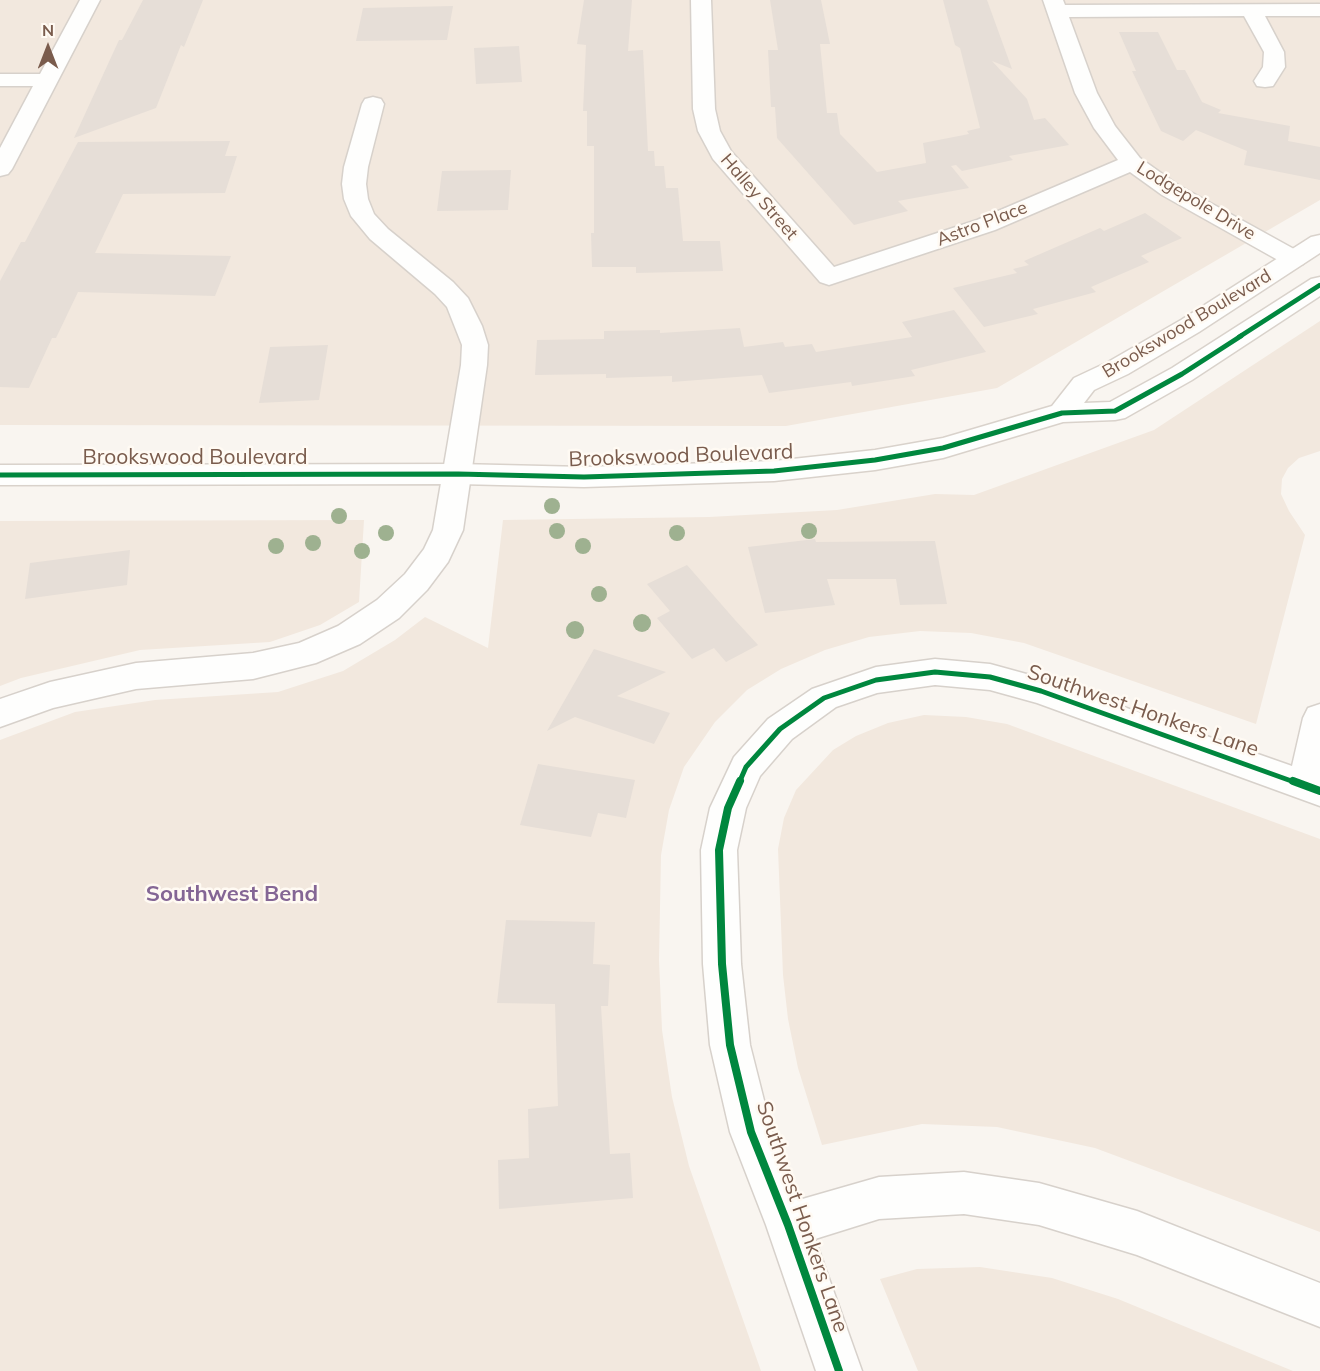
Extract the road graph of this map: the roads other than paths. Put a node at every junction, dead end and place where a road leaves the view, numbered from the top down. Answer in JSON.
{"nodes":[{"id":1,"x":90,"y":0,"type":"edge"},
{"id":2,"x":701,"y":0,"type":"edge"},
{"id":3,"x":1055,"y":5,"type":"edge"},
{"id":4,"x":1251,"y":10,"type":"junction"},
{"id":5,"x":1320,"y":10,"type":"edge"},
{"id":6,"x":0,"y":80,"type":"edge"},
{"id":7,"x":48,"y":80,"type":"junction"},
{"id":8,"x":1265,"y":81,"type":"dead end"},
{"id":9,"x":373,"y":104,"type":"dead end"},
{"id":10,"x":1132,"y":163,"type":"junction"},
{"id":11,"x":0,"y":169,"type":"edge"},
{"id":12,"x":1320,"y":242,"type":"edge"},
{"id":13,"x":1294,"y":259,"type":"junction"},
{"id":14,"x":1320,"y":273,"type":"edge"},
{"id":15,"x":829,"y":277,"type":"joint"},
{"id":16,"x":1320,"y":285,"type":"edge"},
{"id":17,"x":1062,"y":412,"type":"junction"},
{"id":18,"x":458,"y":474,"type":"junction"},
{"id":19,"x":0,"y":475,"type":"edge"},
{"id":20,"x":0,"y":713,"type":"edge"},
{"id":21,"x":1320,"y":718,"type":"edge"},
{"id":22,"x":1313,"y":788,"type":"edge"},
{"id":23,"x":788,"y":1225,"type":"junction"},
{"id":24,"x":1320,"y":1305,"type":"edge"},
{"id":25,"x":839,"y":1371,"type":"edge"}],
"edges":[{"from":1,"to":7,"type":"street"},
{"from":2,"to":15,"type":"street","name":"Halley Street"},
{"from":3,"to":4,"type":"street"},
{"from":3,"to":10,"type":"street","name":"Lodgepole Drive"},
{"from":4,"to":5,"type":"street"},
{"from":4,"to":8,"type":"street"},
{"from":6,"to":7,"type":"street"},
{"from":7,"to":11,"type":"street"},
{"from":9,"to":18,"type":"street"},
{"from":10,"to":13,"type":"street","name":"Lodgepole Drive"},
{"from":10,"to":15,"type":"street","name":"Astro Place"},
{"from":12,"to":13,"type":"street","name":"Brookswood Boulevard"},
{"from":13,"to":14,"type":"street","name":"Lodgepole Drive"},
{"from":13,"to":17,"type":"street","name":"Brookswood Boulevard"},
{"from":16,"to":17,"type":"street","name":"Brookswood Boulevard"},
{"from":17,"to":18,"type":"street","name":"Brookswood Boulevard"},
{"from":18,"to":19,"type":"street","name":"Brookswood Boulevard"},
{"from":18,"to":20,"type":"street"},
{"from":21,"to":22,"type":"street"},
{"from":22,"to":23,"type":"street","name":"Southwest Honkers Lane"},
{"from":23,"to":24,"type":"street"},
{"from":23,"to":25,"type":"street","name":"Southwest Honkers Lane"}]}
